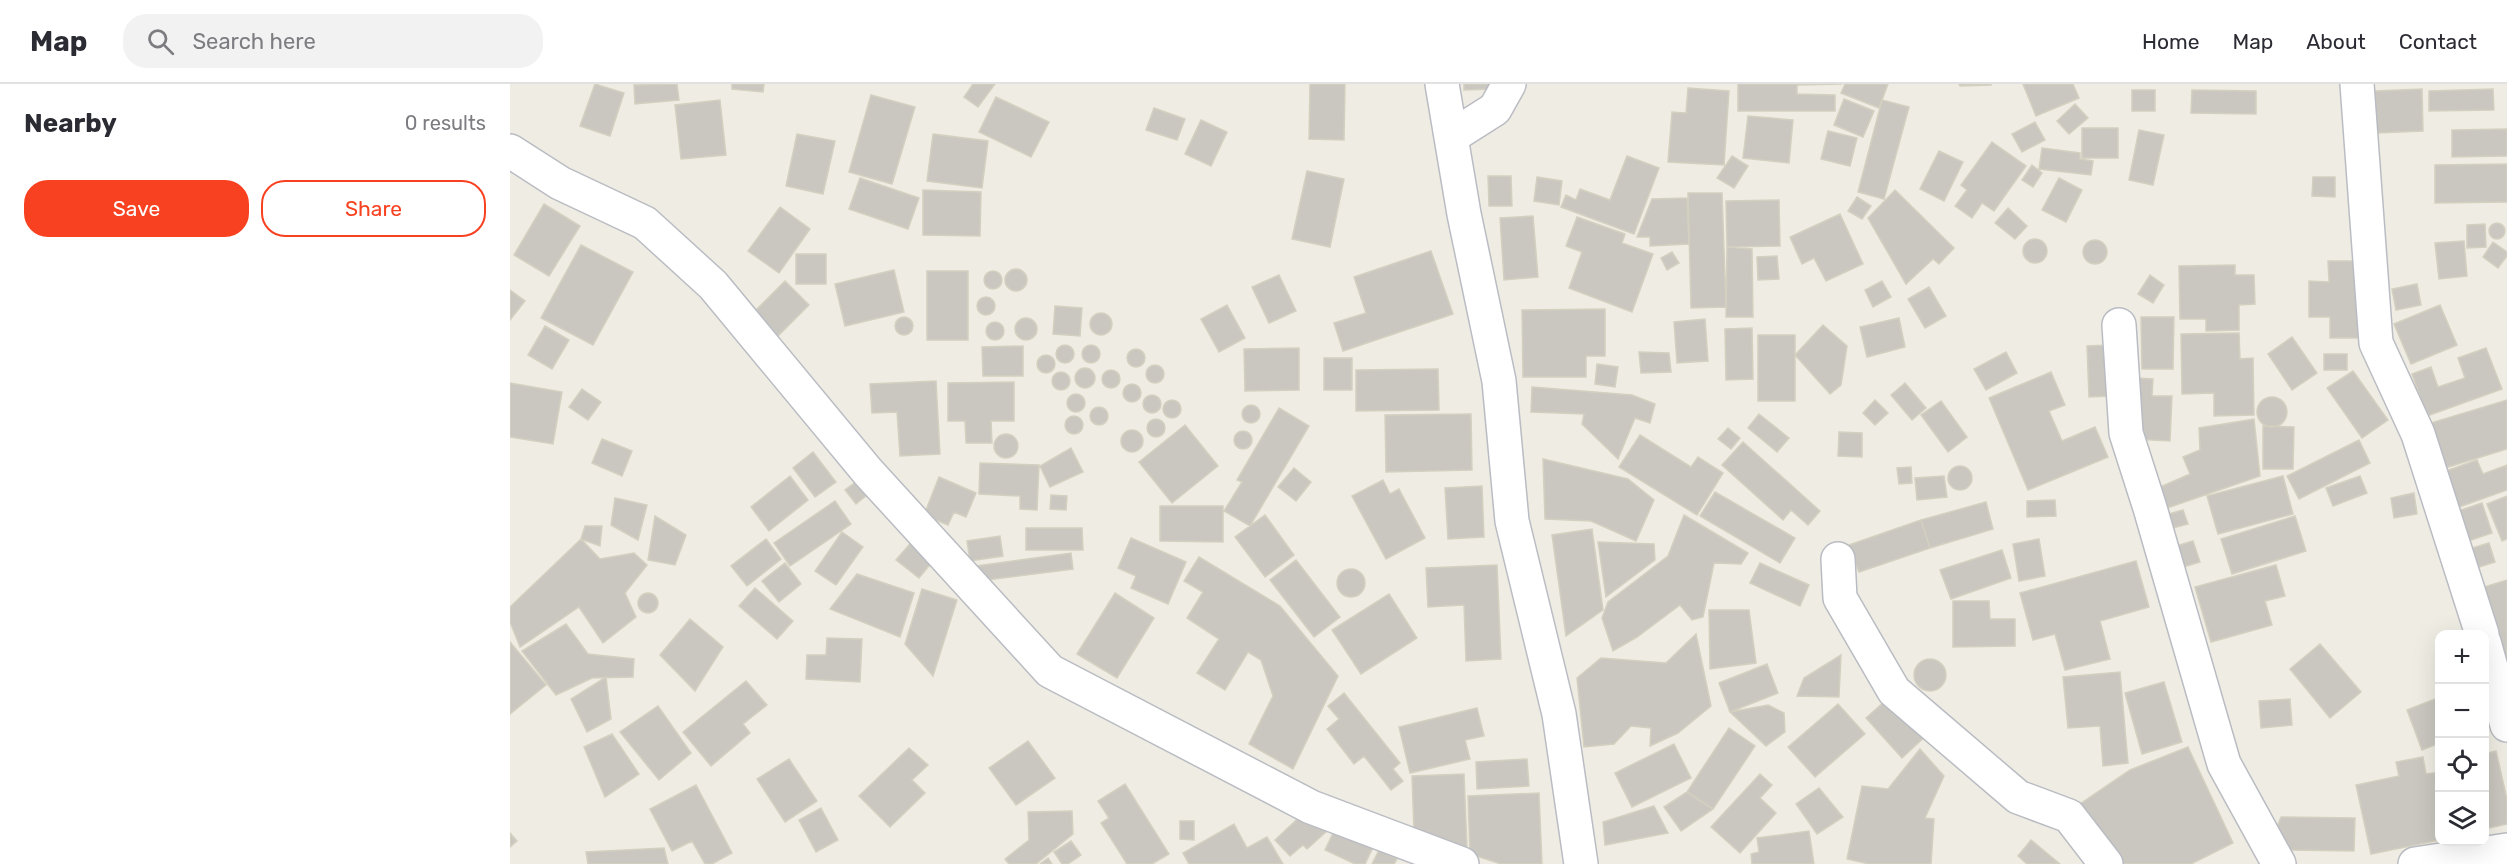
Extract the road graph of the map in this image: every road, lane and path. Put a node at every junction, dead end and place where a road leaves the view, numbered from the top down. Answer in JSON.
{"nodes":[{"id":1,"x":1442,"y":84,"type":"edge"},
{"id":2,"x":1509,"y":84,"type":"edge"},
{"id":3,"x":2357,"y":84,"type":"edge"},
{"id":4,"x":1451,"y":137,"type":"junction"},
{"id":5,"x":511,"y":150,"type":"edge"},
{"id":6,"x":2119,"y":325,"type":"dead end"},
{"id":7,"x":1838,"y":559,"type":"dead end"},
{"id":8,"x":2481,"y":630,"type":"edge"},
{"id":9,"x":2489,"y":660,"type":"edge"},
{"id":10,"x":2507,"y":725,"type":"edge"},
{"id":11,"x":2507,"y":850,"type":"edge"},
{"id":12,"x":1462,"y":864,"type":"edge"},
{"id":13,"x":1581,"y":864,"type":"edge"},
{"id":14,"x":2106,"y":864,"type":"edge"},
{"id":15,"x":2279,"y":864,"type":"edge"},
{"id":16,"x":2415,"y":864,"type":"edge"}],
"edges":[{"from":1,"to":4,"type":"street"},
{"from":2,"to":4,"type":"street"},
{"from":3,"to":8,"type":"street"},
{"from":4,"to":13,"type":"street"},
{"from":5,"to":12,"type":"street"},
{"from":6,"to":15,"type":"street"},
{"from":7,"to":14,"type":"street"},
{"from":9,"to":10,"type":"street"},
{"from":11,"to":16,"type":"street"}]}
